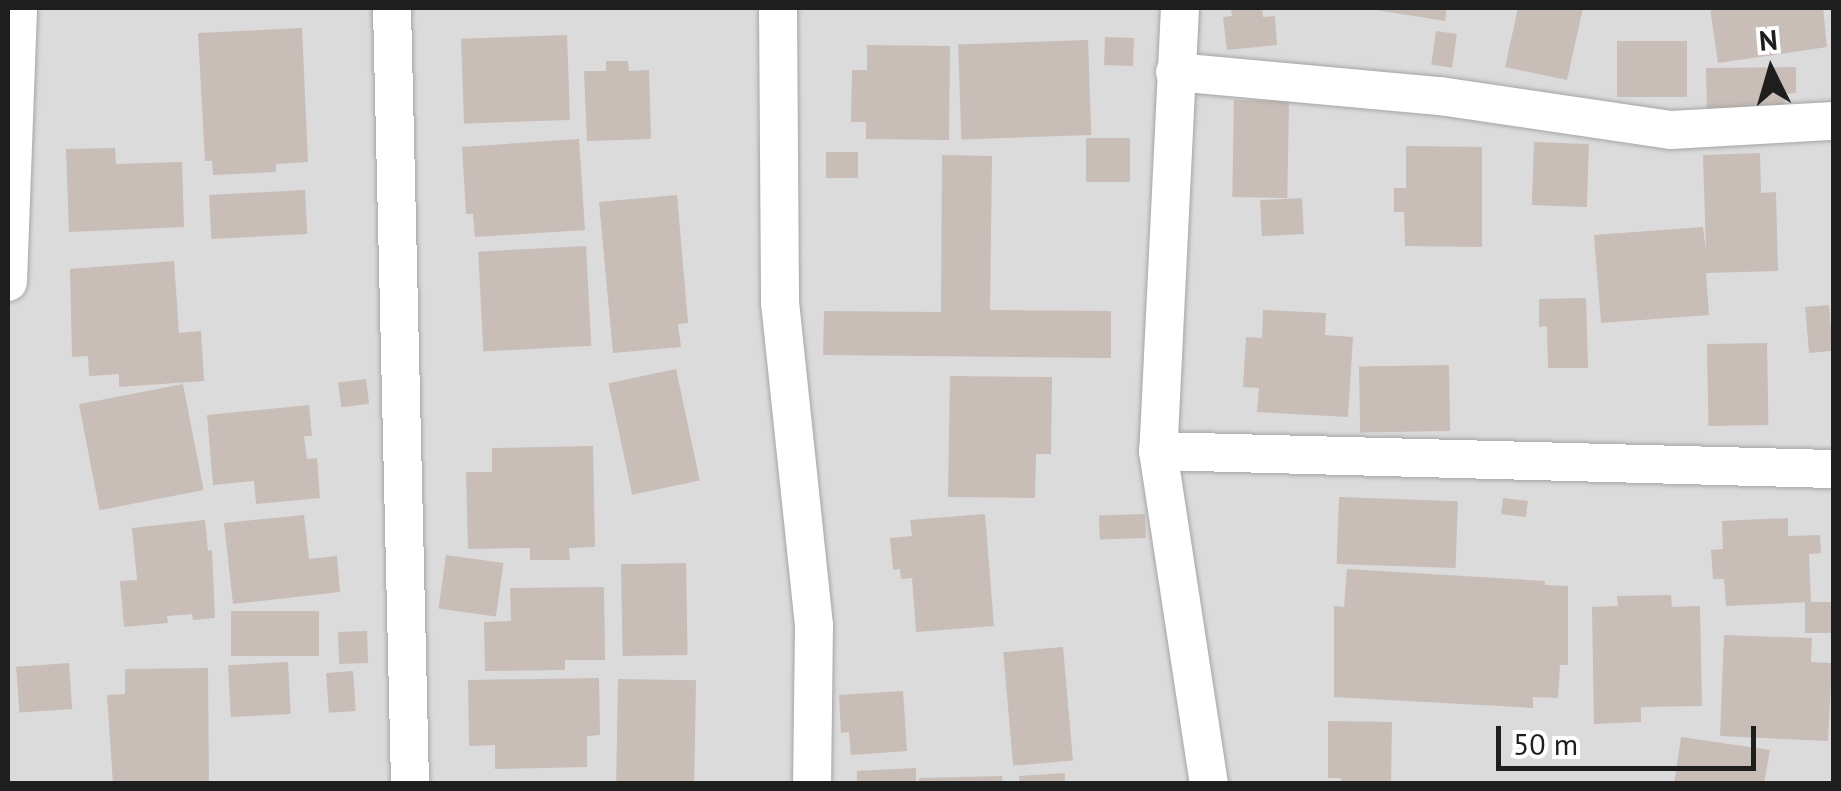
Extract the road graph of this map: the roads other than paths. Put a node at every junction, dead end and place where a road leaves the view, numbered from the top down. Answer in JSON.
{"nodes":[{"id":1,"x":18,"y":8,"type":"edge"},
{"id":2,"x":392,"y":8,"type":"edge"},
{"id":3,"x":778,"y":8,"type":"edge"},
{"id":4,"x":1180,"y":8,"type":"edge"},
{"id":5,"x":1175,"y":72,"type":"junction"},
{"id":6,"x":1834,"y":121,"type":"edge"},
{"id":7,"x":8,"y":282,"type":"edge"},
{"id":8,"x":1158,"y":452,"type":"junction"},
{"id":9,"x":1834,"y":469,"type":"edge"},
{"id":10,"x":410,"y":784,"type":"edge"},
{"id":11,"x":812,"y":784,"type":"edge"},
{"id":12,"x":1209,"y":784,"type":"edge"}],
"edges":[{"from":1,"to":7,"type":"street"},
{"from":2,"to":10,"type":"street"},
{"from":3,"to":11,"type":"street"},
{"from":4,"to":5,"type":"street"},
{"from":5,"to":6,"type":"street"},
{"from":5,"to":8,"type":"street"},
{"from":8,"to":9,"type":"street"},
{"from":8,"to":12,"type":"street"}]}
